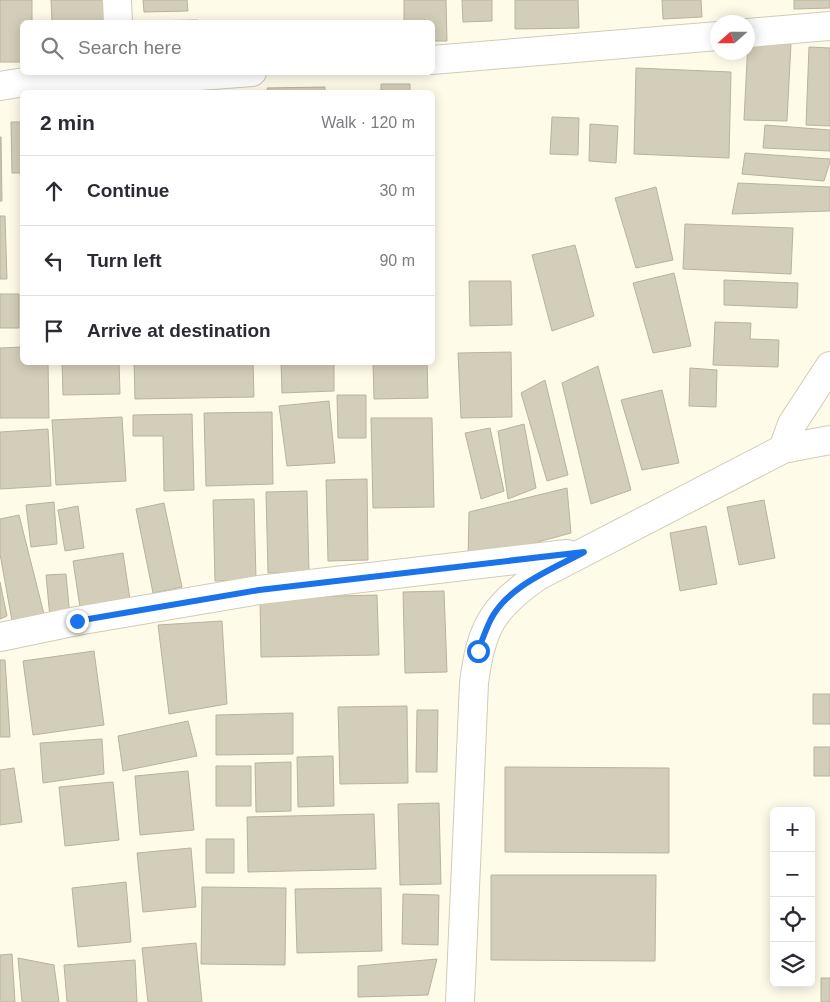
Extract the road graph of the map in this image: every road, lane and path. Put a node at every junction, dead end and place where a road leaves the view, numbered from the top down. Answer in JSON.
{"nodes":[{"id":1,"x":117,"y":0,"type":"edge"},
{"id":2,"x":118,"y":20,"type":"edge"},
{"id":3,"x":830,"y":26,"type":"edge"},
{"id":4,"x":755,"y":32,"type":"edge"},
{"id":5,"x":710,"y":37,"type":"edge"},
{"id":6,"x":435,"y":60,"type":"edge"},
{"id":7,"x":173,"y":75,"type":"edge"},
{"id":8,"x":121,"y":77,"type":"edge"},
{"id":9,"x":0,"y":86,"type":"edge"},
{"id":10,"x":830,"y":366,"type":"edge"},
{"id":11,"x":830,"y":440,"type":"edge"},
{"id":12,"x":783,"y":449,"type":"junction"},
{"id":13,"x":584,"y":552,"type":"junction"},
{"id":14,"x":0,"y":637,"type":"edge"},
{"id":15,"x":460,"y":1002,"type":"edge"}],
"edges":[{"from":1,"to":2,"type":"street"},
{"from":3,"to":4,"type":"street"},
{"from":5,"to":6,"type":"street"},
{"from":7,"to":8,"type":"street"},
{"from":8,"to":9,"type":"street"},
{"from":10,"to":12,"type":"street"},
{"from":11,"to":12,"type":"street"},
{"from":12,"to":13,"type":"street"},
{"from":13,"to":14,"type":"street"},
{"from":13,"to":15,"type":"street"}]}
